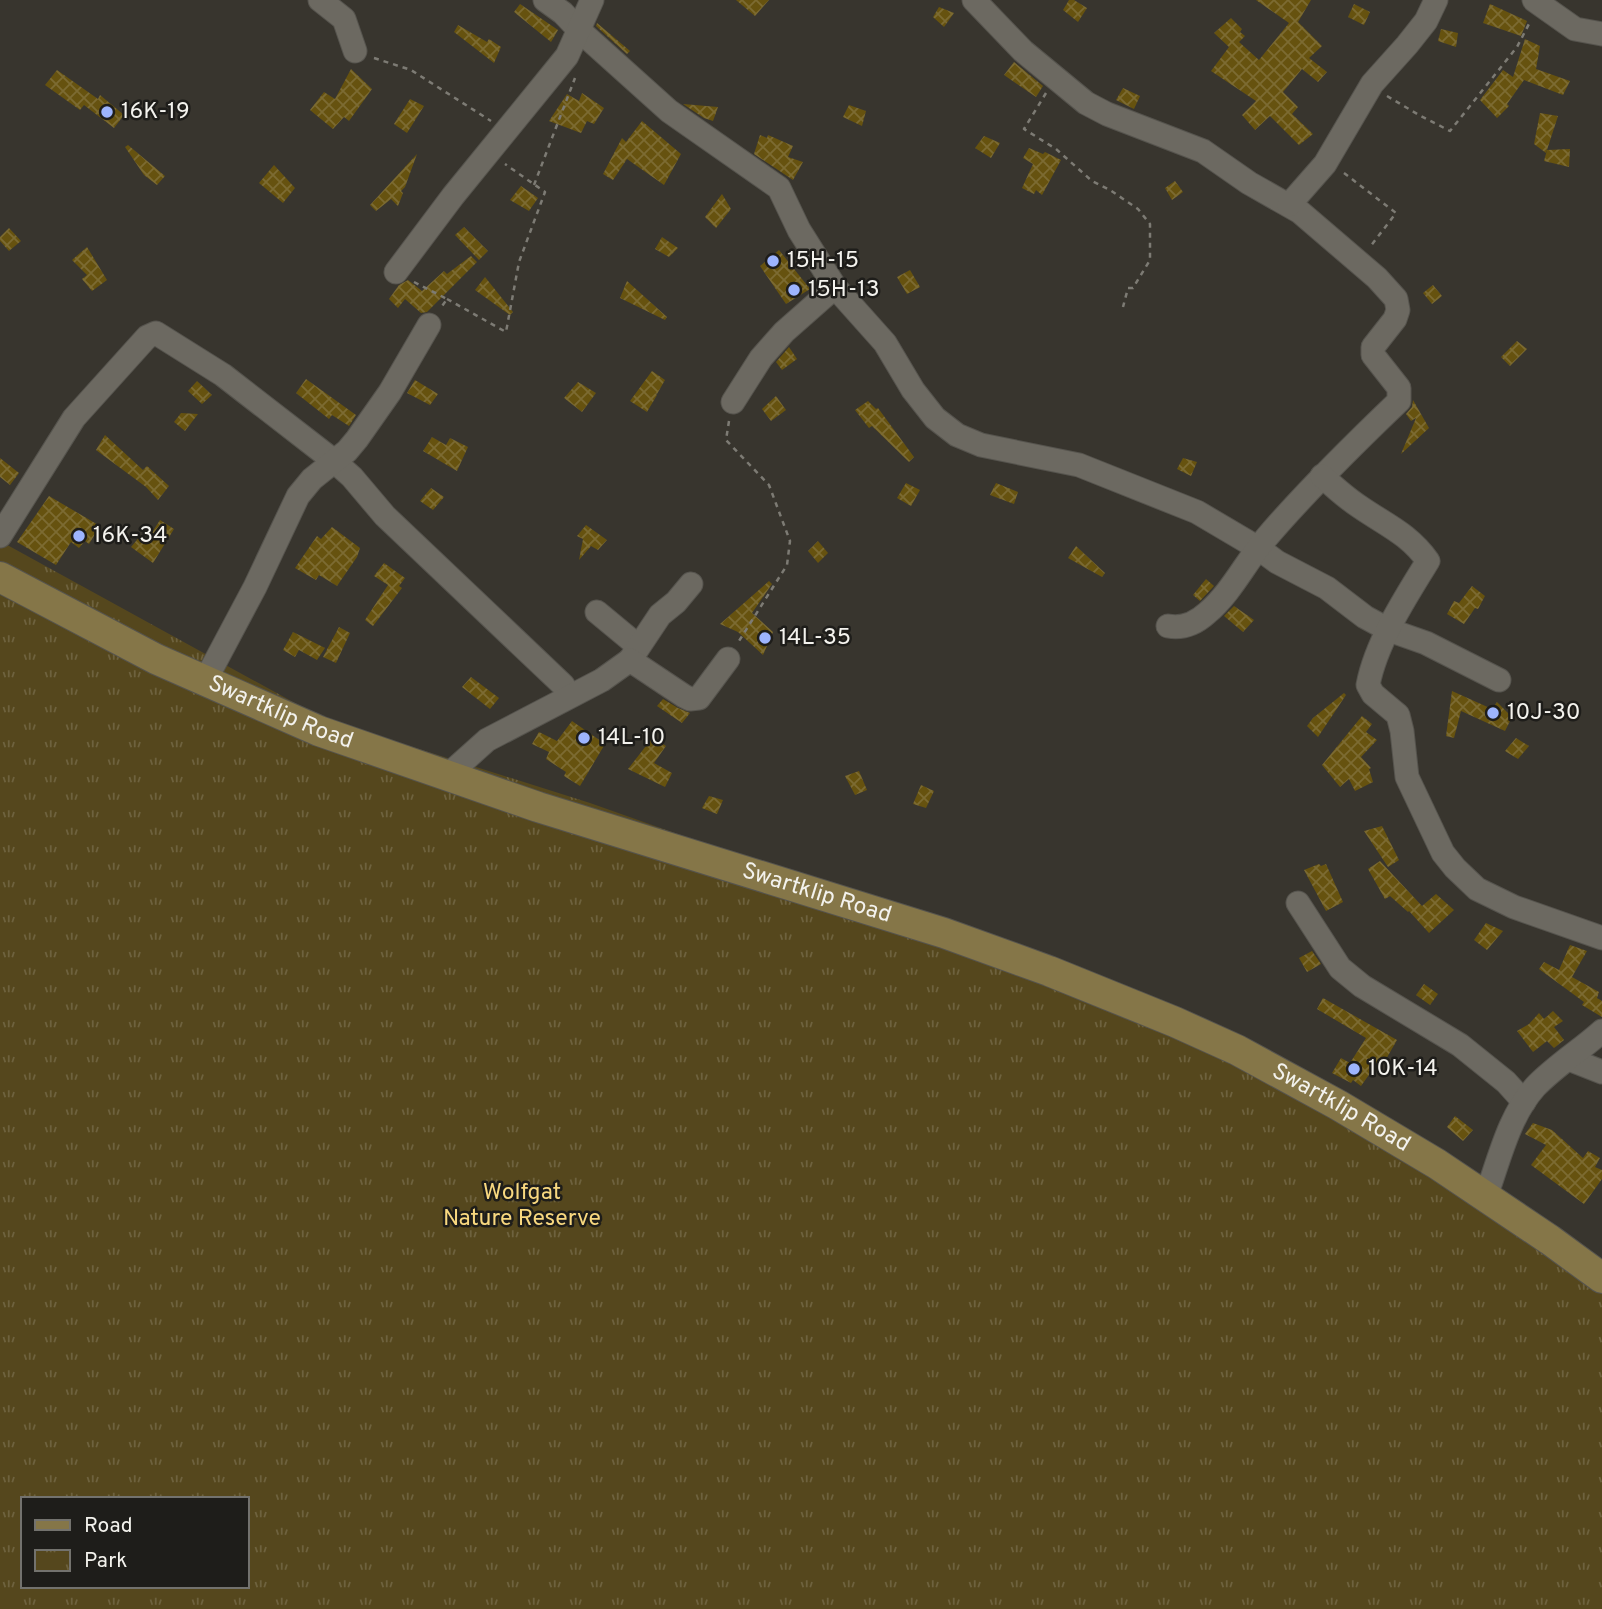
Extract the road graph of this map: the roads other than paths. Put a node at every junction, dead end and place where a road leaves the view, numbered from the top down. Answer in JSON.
{"nodes":[{"id":1,"x":320,"y":0,"type":"edge"},
{"id":2,"x":545,"y":0,"type":"edge"},
{"id":3,"x":592,"y":0,"type":"edge"},
{"id":4,"x":1437,"y":0,"type":"edge"},
{"id":5,"x":981,"y":2,"type":"edge"},
{"id":6,"x":1536,"y":2,"type":"edge"},
{"id":7,"x":580,"y":30,"type":"junction"},
{"id":8,"x":1602,"y":34,"type":"edge"},
{"id":9,"x":355,"y":51,"type":"road end"},
{"id":10,"x":1289,"y":205,"type":"junction"},
{"id":11,"x":396,"y":272,"type":"road end"},
{"id":12,"x":835,"y":287,"type":"junction"},
{"id":13,"x":429,"y":325,"type":"road end"},
{"id":14,"x":733,"y":402,"type":"road end"},
{"id":15,"x":334,"y":461,"type":"junction"},
{"id":16,"x":1322,"y":476,"type":"junction"},
{"id":17,"x":0,"y":536,"type":"edge"},
{"id":18,"x":1258,"y":548,"type":"junction"},
{"id":19,"x":0,"y":577,"type":"edge"},
{"id":20,"x":691,"y":584,"type":"dead end"},
{"id":21,"x":597,"y":612,"type":"dead end"},
{"id":22,"x":1168,"y":626,"type":"dead end"},
{"id":23,"x":1389,"y":630,"type":"junction"},
{"id":24,"x":634,"y":653,"type":"junction"},
{"id":25,"x":728,"y":659,"type":"road end"},
{"id":26,"x":1499,"y":680,"type":"dead end"},
{"id":27,"x":205,"y":681,"type":"junction"},
{"id":28,"x":569,"y":696,"type":"junction"},
{"id":29,"x":448,"y":775,"type":"junction"},
{"id":30,"x":1298,"y":903,"type":"dead end"},
{"id":31,"x":1602,"y":938,"type":"edge"},
{"id":32,"x":1602,"y":1031,"type":"edge"},
{"id":33,"x":1569,"y":1059,"type":"junction"},
{"id":34,"x":1602,"y":1072,"type":"edge"},
{"id":35,"x":1524,"y":1102,"type":"junction"},
{"id":36,"x":1486,"y":1196,"type":"junction"},
{"id":37,"x":1602,"y":1278,"type":"edge"}],
"edges":[{"from":1,"to":9,"type":"street"},
{"from":2,"to":7,"type":"street"},
{"from":3,"to":7,"type":"street"},
{"from":4,"to":10,"type":"street"},
{"from":5,"to":10,"type":"street"},
{"from":6,"to":8,"type":"street"},
{"from":7,"to":11,"type":"street"},
{"from":7,"to":12,"type":"street"},
{"from":10,"to":16,"type":"street"},
{"from":12,"to":14,"type":"street"},
{"from":12,"to":18,"type":"street"},
{"from":13,"to":15,"type":"street"},
{"from":15,"to":17,"type":"street"},
{"from":15,"to":27,"type":"street"},
{"from":15,"to":28,"type":"street"},
{"from":16,"to":18,"type":"street"},
{"from":16,"to":23,"type":"street"},
{"from":18,"to":22,"type":"street"},
{"from":18,"to":23,"type":"street"},
{"from":19,"to":27,"type":"main road","name":"Swartklip Road"},
{"from":20,"to":24,"type":"street"},
{"from":21,"to":24,"type":"street"},
{"from":23,"to":26,"type":"street"},
{"from":23,"to":31,"type":"street"},
{"from":24,"to":25,"type":"street"},
{"from":24,"to":28,"type":"street"},
{"from":27,"to":29,"type":"main road","name":"Swartklip Road"},
{"from":28,"to":29,"type":"street"},
{"from":29,"to":36,"type":"main road","name":"Swartklip Road"},
{"from":30,"to":35,"type":"street"},
{"from":32,"to":33,"type":"street"},
{"from":33,"to":34,"type":"street"},
{"from":33,"to":35,"type":"street"},
{"from":35,"to":36,"type":"street"},
{"from":36,"to":37,"type":"main road","name":"Swartklip Road"}]}
